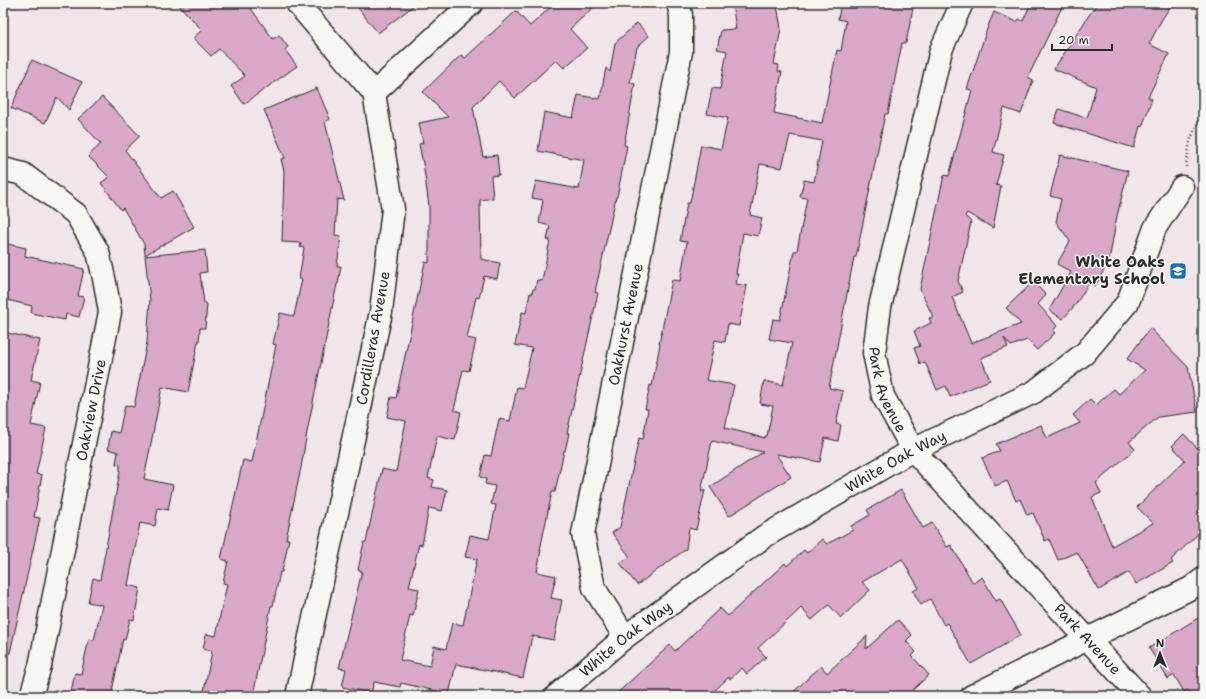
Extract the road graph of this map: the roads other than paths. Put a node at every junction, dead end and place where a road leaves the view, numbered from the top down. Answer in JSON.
{"nodes":[{"id":1,"x":297,"y":3,"type":"edge"},
{"id":2,"x":472,"y":3,"type":"edge"},
{"id":3,"x":678,"y":3,"type":"edge"},
{"id":4,"x":962,"y":3,"type":"edge"},
{"id":5,"x":374,"y":93,"type":"junction"},
{"id":6,"x":3,"y":169,"type":"edge"},
{"id":7,"x":1182,"y":187,"type":"road end"},
{"id":8,"x":913,"y":450,"type":"junction"},
{"id":9,"x":1203,"y":579,"type":"edge"},
{"id":10,"x":625,"y":637,"type":"junction"},
{"id":11,"x":1087,"y":640,"type":"junction"},
{"id":12,"x":31,"y":696,"type":"edge"},
{"id":13,"x":297,"y":696,"type":"edge"},
{"id":14,"x":556,"y":696,"type":"edge"},
{"id":15,"x":972,"y":696,"type":"edge"},
{"id":16,"x":1140,"y":696,"type":"edge"}],
"edges":[{"from":1,"to":5,"type":"street"},
{"from":2,"to":5,"type":"street"},
{"from":3,"to":10,"type":"street","name":"Oakhurst Avenue"},
{"from":4,"to":8,"type":"street","name":"Park Avenue"},
{"from":5,"to":13,"type":"street","name":"Cordilleras Avenue"},
{"from":6,"to":12,"type":"street","name":"Oakview Drive"},
{"from":7,"to":8,"type":"street","name":"White Oak Way"},
{"from":8,"to":10,"type":"street","name":"White Oak Way"},
{"from":8,"to":11,"type":"street","name":"Park Avenue"},
{"from":9,"to":11,"type":"street"},
{"from":10,"to":14,"type":"street","name":"White Oak Way"},
{"from":11,"to":15,"type":"street"},
{"from":11,"to":16,"type":"street","name":"Park Avenue"}]}
